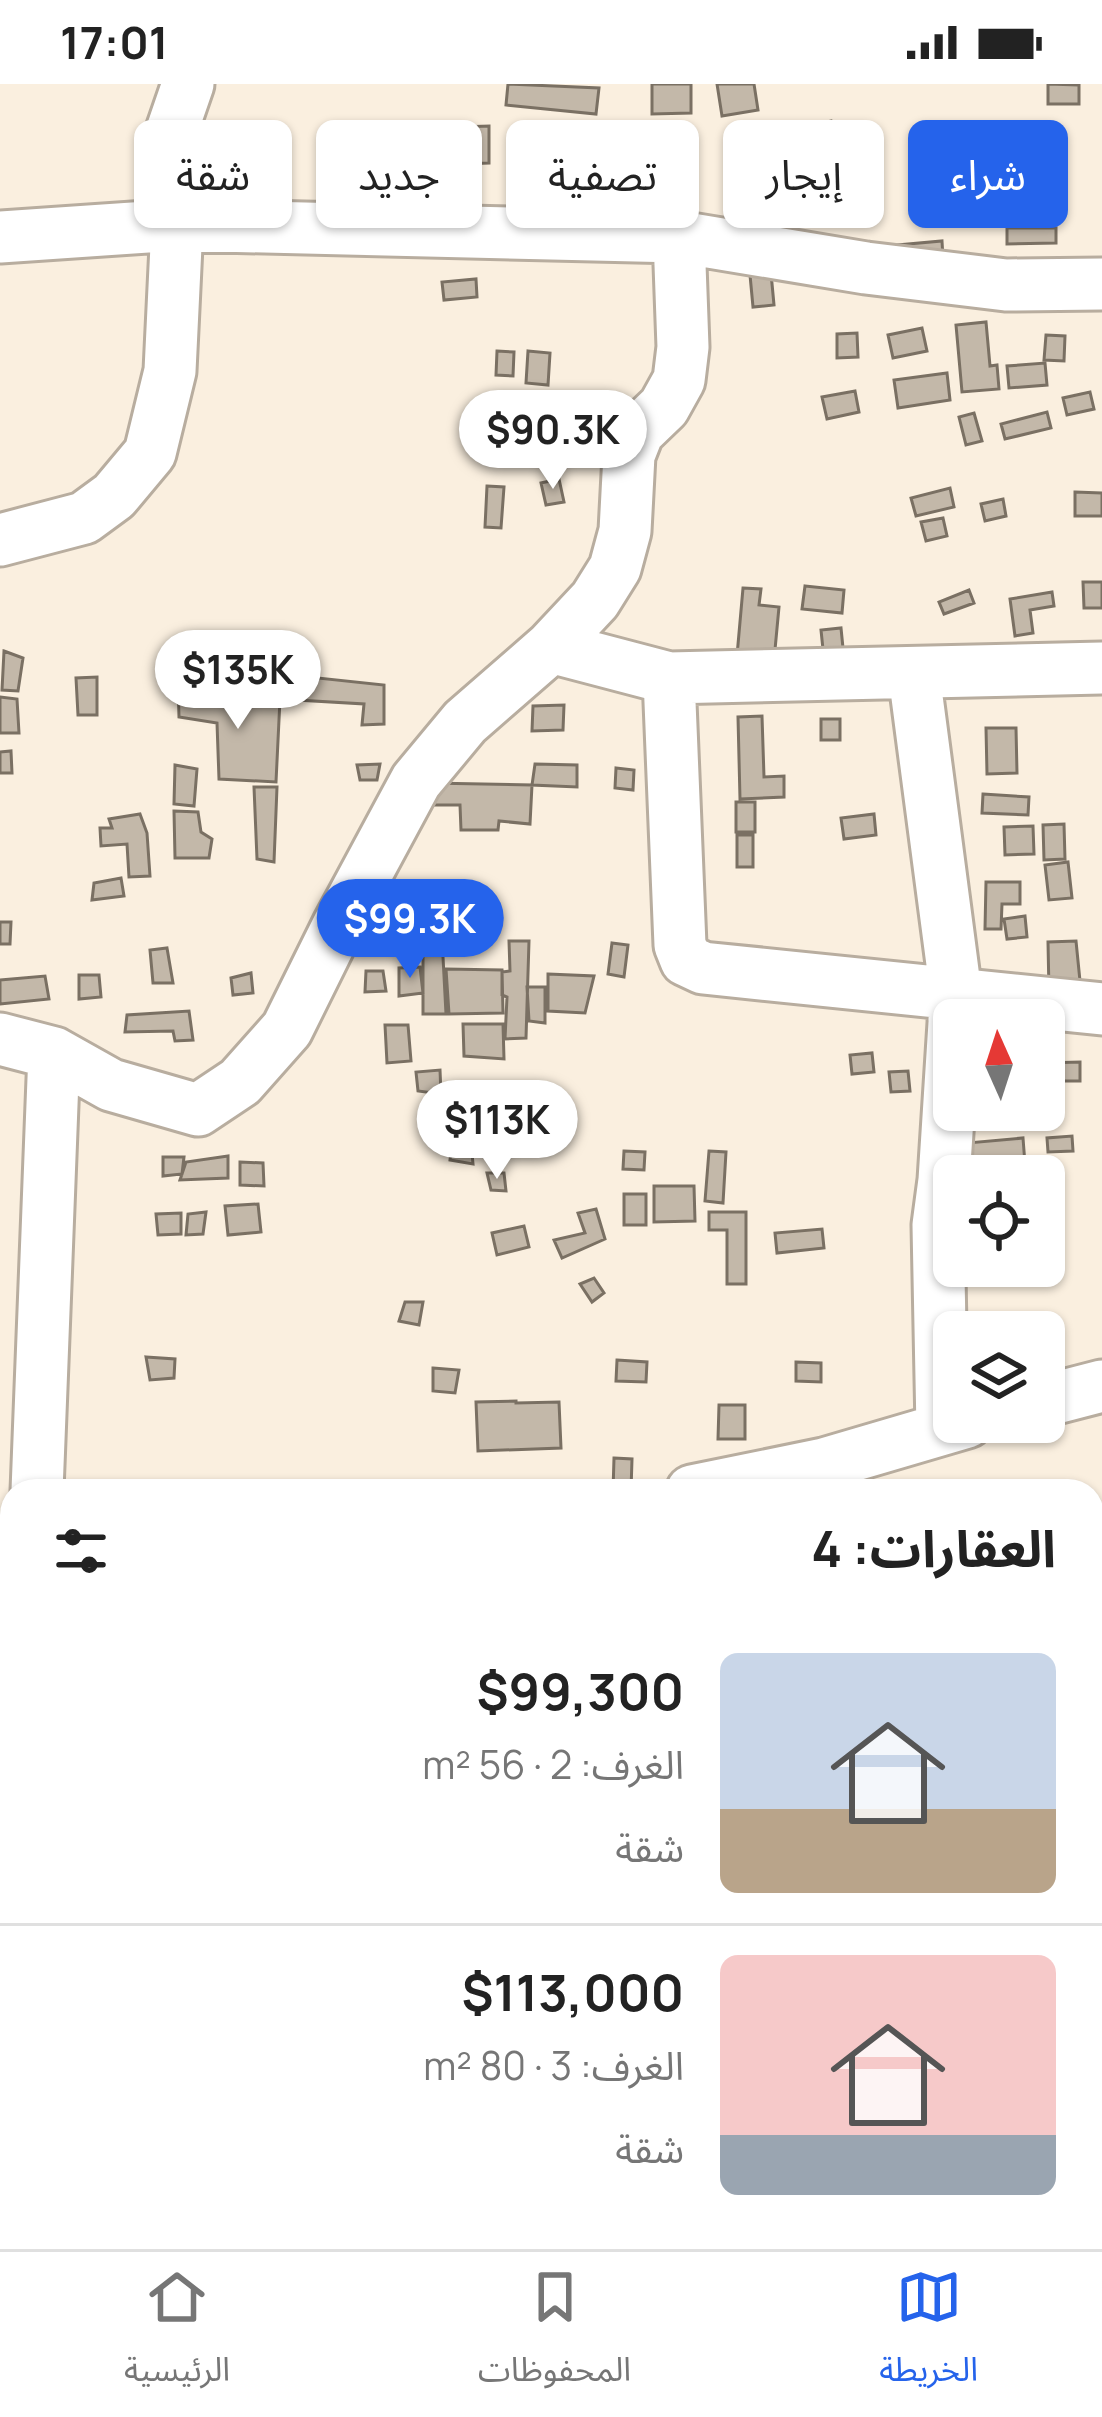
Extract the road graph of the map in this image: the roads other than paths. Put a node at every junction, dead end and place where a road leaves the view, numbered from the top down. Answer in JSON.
{"nodes":[{"id":1,"x":188,"y":84,"type":"edge"},
{"id":2,"x":176,"y":120,"type":"edge"},
{"id":3,"x":134,"y":228,"type":"edge"},
{"id":4,"x":177,"y":228,"type":"edge"},
{"id":5,"x":292,"y":228,"type":"edge"},
{"id":6,"x":0,"y":237,"type":"edge"},
{"id":7,"x":679,"y":237,"type":"junction"},
{"id":8,"x":1102,"y":284,"type":"edge"},
{"id":9,"x":0,"y":540,"type":"edge"},
{"id":10,"x":551,"y":647,"type":"junction"},
{"id":11,"x":1102,"y":668,"type":"edge"},
{"id":12,"x":914,"y":674,"type":"junction"},
{"id":13,"x":669,"y":678,"type":"junction"},
{"id":14,"x":953,"y":999,"type":"edge"},
{"id":15,"x":933,"y":1008,"type":"edge"},
{"id":16,"x":1102,"y":1009,"type":"edge"},
{"id":17,"x":1065,"y":1010,"type":"edge"},
{"id":18,"x":0,"y":1040,"type":"edge"},
{"id":19,"x":54,"y":1054,"type":"junction"},
{"id":20,"x":946,"y":1131,"type":"edge"},
{"id":21,"x":945,"y":1311,"type":"edge"},
{"id":22,"x":1102,"y":1386,"type":"edge"},
{"id":23,"x":1065,"y":1396,"type":"edge"},
{"id":24,"x":933,"y":1434,"type":"edge"},
{"id":25,"x":825,"y":1478,"type":"edge"},
{"id":26,"x":37,"y":1479,"type":"edge"}],
"edges":[{"from":1,"to":2,"type":"street"},
{"from":3,"to":6,"type":"street"},
{"from":4,"to":9,"type":"street"},
{"from":5,"to":7,"type":"street"},
{"from":7,"to":8,"type":"street"},
{"from":7,"to":10,"type":"street"},
{"from":10,"to":13,"type":"street"},
{"from":10,"to":19,"type":"street"},
{"from":11,"to":12,"type":"street"},
{"from":12,"to":13,"type":"street"},
{"from":12,"to":14,"type":"street"},
{"from":13,"to":15,"type":"street"},
{"from":16,"to":17,"type":"street"},
{"from":18,"to":19,"type":"street"},
{"from":19,"to":26,"type":"street"},
{"from":20,"to":21,"type":"street"},
{"from":22,"to":23,"type":"street"},
{"from":24,"to":25,"type":"street"}]}
